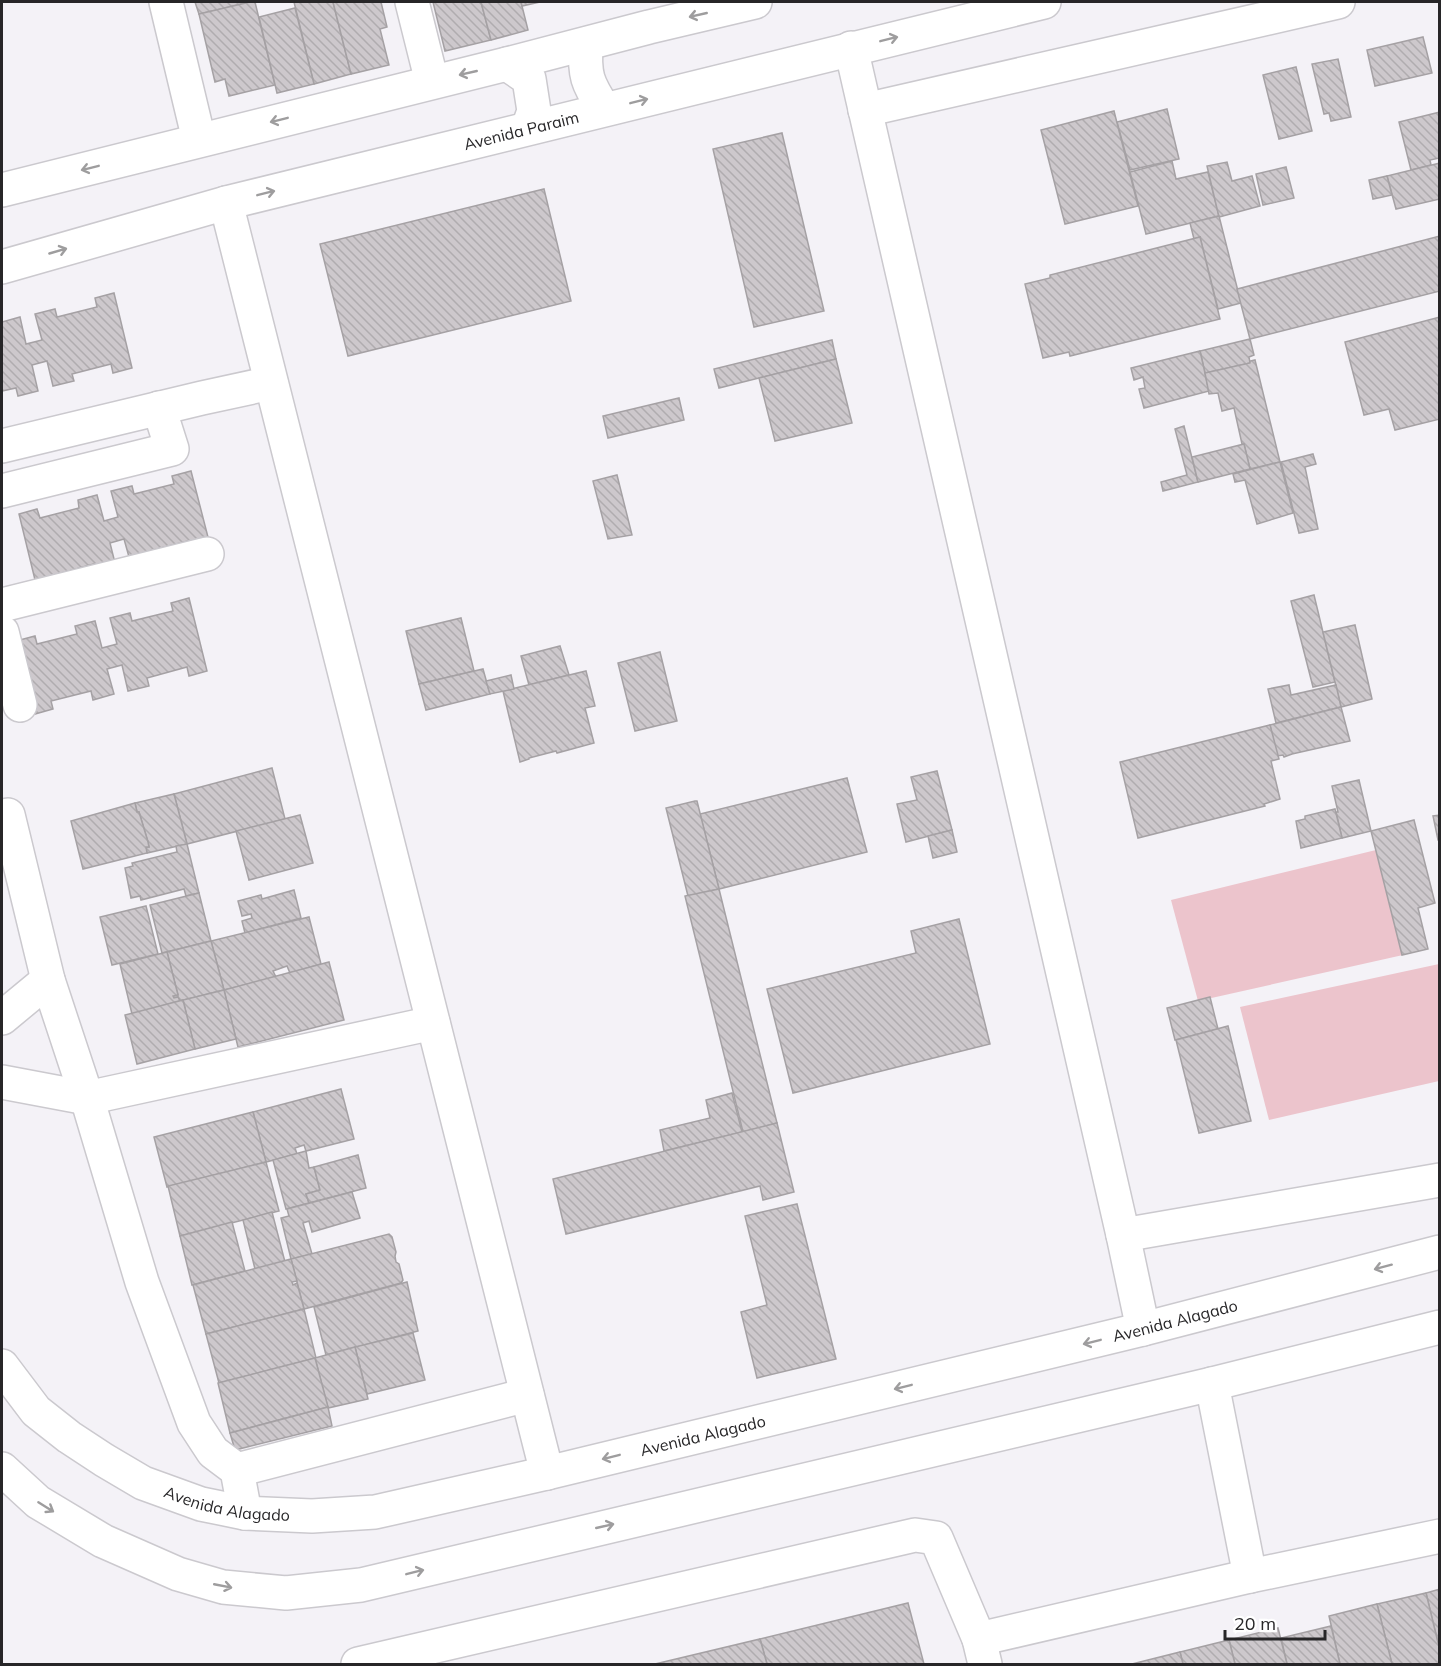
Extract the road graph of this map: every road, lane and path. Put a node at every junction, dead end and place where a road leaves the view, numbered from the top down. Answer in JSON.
{"nodes":[{"id":1,"x":165,"y":2,"type":"edge"},
{"id":2,"x":412,"y":2,"type":"edge"},
{"id":3,"x":755,"y":2,"type":"edge"},
{"id":4,"x":1044,"y":2,"type":"edge"},
{"id":5,"x":1338,"y":2,"type":"edge"},
{"id":6,"x":645,"y":14,"type":"edge"},
{"id":7,"x":586,"y":44,"type":"junction"},
{"id":8,"x":851,"y":48,"type":"junction"},
{"id":9,"x":507,"y":64,"type":"junction"},
{"id":10,"x":432,"y":82,"type":"junction"},
{"id":11,"x":604,"y":109,"type":"junction"},
{"id":12,"x":865,"y":110,"type":"junction"},
{"id":13,"x":528,"y":128,"type":"junction"},
{"id":14,"x":199,"y":140,"type":"junction"},
{"id":15,"x":2,"y":190,"type":"edge"},
{"id":16,"x":225,"y":203,"type":"junction"},
{"id":17,"x":2,"y":267,"type":"edge"},
{"id":18,"x":271,"y":383,"type":"junction"},
{"id":19,"x":159,"y":408,"type":"junction"},
{"id":20,"x":2,"y":446,"type":"edge"},
{"id":21,"x":2,"y":491,"type":"edge"},
{"id":22,"x":207,"y":554,"type":"dead end"},
{"id":23,"x":2,"y":605,"type":"edge"},
{"id":24,"x":2,"y":632,"type":"edge"},
{"id":25,"x":20,"y":705,"type":"dead end"},
{"id":26,"x":8,"y":815,"type":"dead end"},
{"id":27,"x":48,"y":980,"type":"junction"},
{"id":28,"x":2,"y":1018,"type":"edge"},
{"id":29,"x":433,"y":1023,"type":"junction"},
{"id":30,"x":2,"y":1082,"type":"edge"},
{"id":31,"x":87,"y":1098,"type":"junction"},
{"id":32,"x":1440,"y":1180,"type":"edge"},
{"id":33,"x":1123,"y":1235,"type":"junction"},
{"id":34,"x":1440,"y":1252,"type":"edge"},
{"id":35,"x":1440,"y":1327,"type":"edge"},
{"id":36,"x":1143,"y":1329,"type":"junction"},
{"id":37,"x":2,"y":1366,"type":"edge"},
{"id":38,"x":1212,"y":1384,"type":"junction"},
{"id":39,"x":527,"y":1395,"type":"junction"},
{"id":40,"x":2,"y":1469,"type":"edge"},
{"id":41,"x":237,"y":1470,"type":"junction"},
{"id":42,"x":547,"y":1473,"type":"junction"},
{"id":43,"x":245,"y":1514,"type":"junction"},
{"id":44,"x":1440,"y":1536,"type":"edge"},
{"id":45,"x":1250,"y":1576,"type":"junction"},
{"id":46,"x":982,"y":1652,"type":"edge"},
{"id":47,"x":358,"y":1665,"type":"edge"}],
"edges":[{"from":1,"to":14,"type":"street"},
{"from":2,"to":10,"type":"street"},
{"from":3,"to":6,"type":"street","one_way":true},
{"from":8,"to":4,"type":"street","name":"Avenida Paraim","one_way":true},
{"from":5,"to":12,"type":"street"},
{"from":6,"to":7,"type":"street"},
{"from":7,"to":9,"type":"street"},
{"from":7,"to":11,"type":"street"},
{"from":11,"to":8,"type":"street","name":"Avenida Paraim","one_way":true},
{"from":8,"to":12,"type":"street"},
{"from":9,"to":10,"type":"street","one_way":true},
{"from":9,"to":13,"type":"street"},
{"from":10,"to":14,"type":"street","one_way":true},
{"from":11,"to":13,"type":"street","name":"Avenida Paraim"},
{"from":12,"to":33,"type":"street"},
{"from":16,"to":13,"type":"street","name":"Avenida Paraim","one_way":true},
{"from":14,"to":15,"type":"street","one_way":true},
{"from":17,"to":16,"type":"street","name":"Avenida Paraim","one_way":true},
{"from":16,"to":18,"type":"street"},
{"from":18,"to":19,"type":"street"},
{"from":18,"to":29,"type":"street"},
{"from":19,"to":20,"type":"street"},
{"from":19,"to":21,"type":"street"},
{"from":22,"to":23,"type":"street"},
{"from":24,"to":25,"type":"street"},
{"from":26,"to":27,"type":"street"},
{"from":27,"to":28,"type":"street"},
{"from":27,"to":31,"type":"street"},
{"from":29,"to":31,"type":"street"},
{"from":29,"to":39,"type":"street"},
{"from":30,"to":31,"type":"street"},
{"from":31,"to":41,"type":"street"},
{"from":32,"to":33,"type":"street"},
{"from":33,"to":36,"type":"street"},
{"from":34,"to":36,"type":"street","name":"Avenida Alagado","one_way":true},
{"from":35,"to":38,"type":"street"},
{"from":36,"to":42,"type":"street","name":"Avenida Alagado","one_way":true},
{"from":37,"to":43,"type":"street","name":"Avenida Alagado"},
{"from":40,"to":38,"type":"street","one_way":true},
{"from":38,"to":45,"type":"street"},
{"from":39,"to":41,"type":"street"},
{"from":39,"to":42,"type":"street"},
{"from":41,"to":43,"type":"street"},
{"from":42,"to":43,"type":"street","name":"Avenida Alagado"},
{"from":44,"to":45,"type":"street"},
{"from":45,"to":46,"type":"street"},
{"from":46,"to":47,"type":"street"}]}
